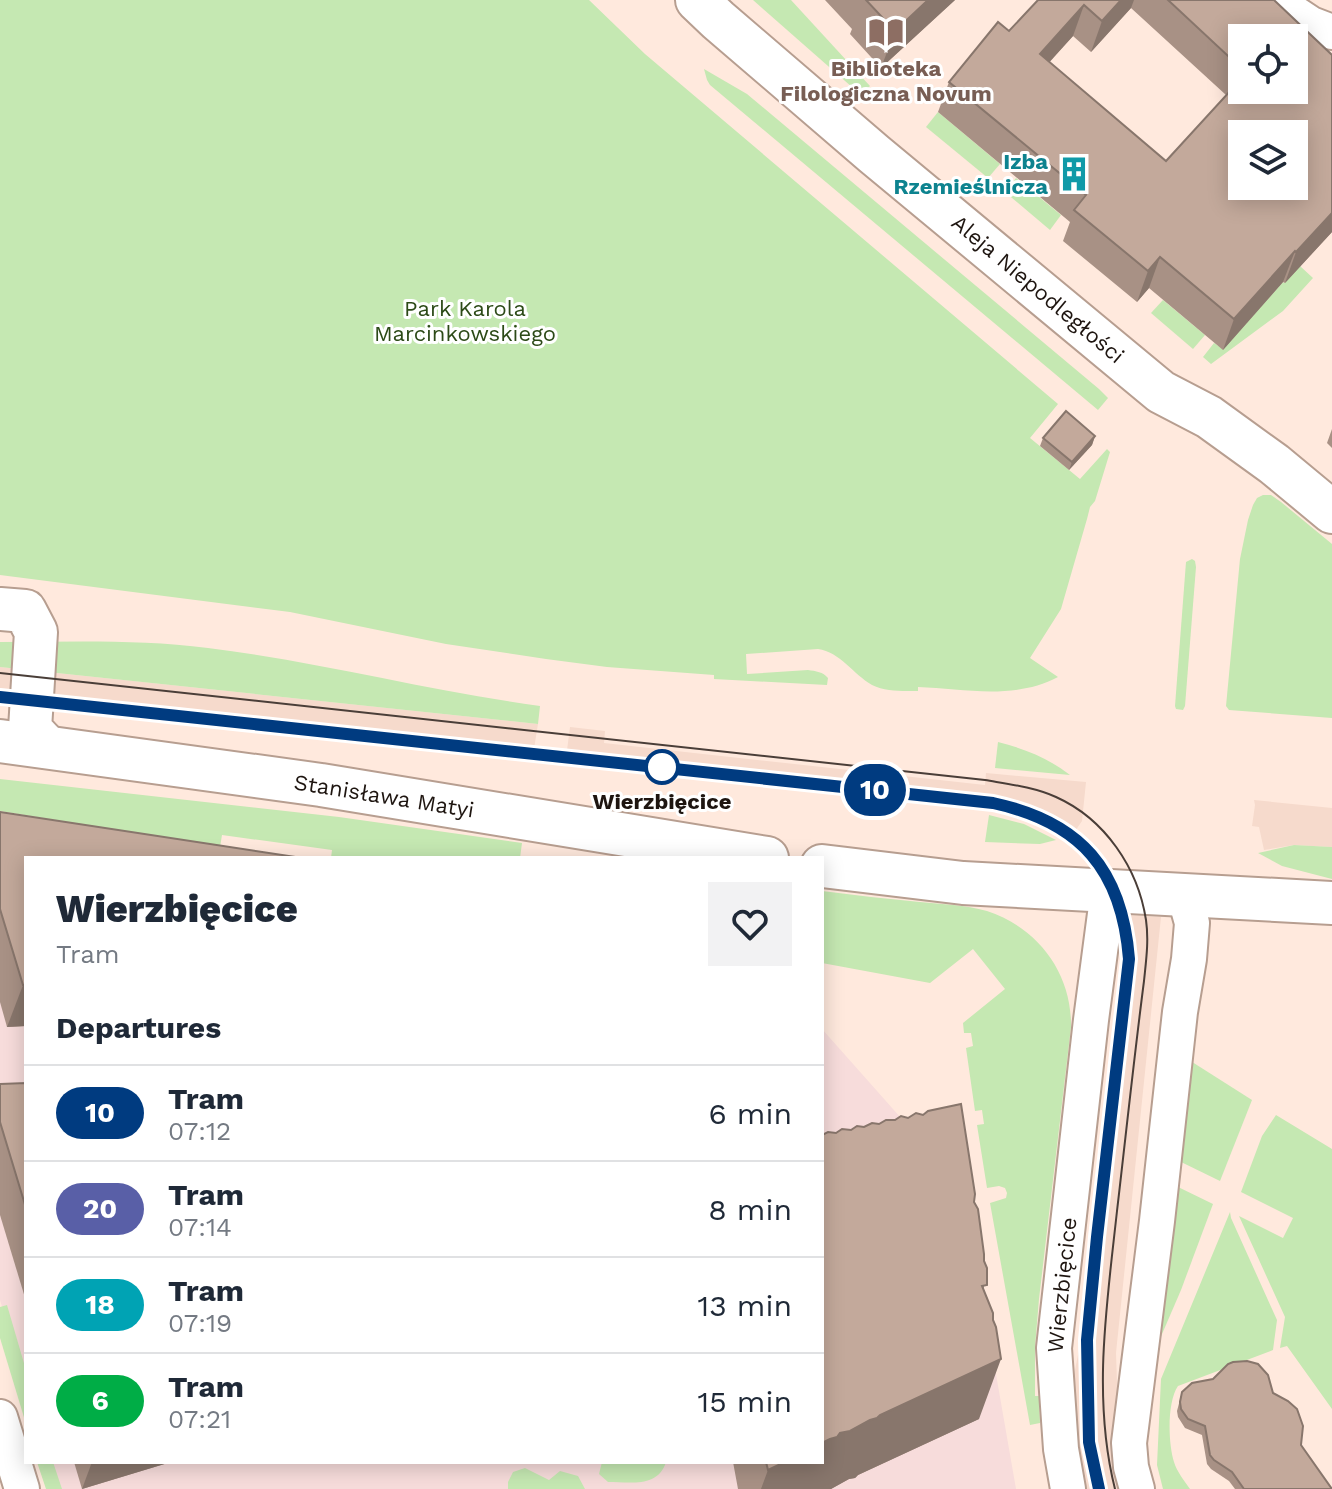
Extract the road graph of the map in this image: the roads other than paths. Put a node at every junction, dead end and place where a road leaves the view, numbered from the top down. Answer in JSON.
{"nodes":[{"id":1,"x":697,"y":0,"type":"edge"},
{"id":2,"x":1275,"y":0,"type":"edge"},
{"id":3,"x":1332,"y":32,"type":"edge"},
{"id":4,"x":1332,"y":512,"type":"edge"},
{"id":5,"x":12,"y":610,"type":"edge"},
{"id":6,"x":0,"y":741,"type":"edge"},
{"id":7,"x":47,"y":747,"type":"junction"},
{"id":8,"x":755,"y":856,"type":"edge"},
{"id":9,"x":824,"y":866,"type":"edge"},
{"id":10,"x":1108,"y":891,"type":"junction"},
{"id":11,"x":1184,"y":894,"type":"junction"},
{"id":12,"x":1332,"y":903,"type":"edge"},
{"id":13,"x":0,"y":1417,"type":"edge"},
{"id":14,"x":22,"y":1489,"type":"edge"},
{"id":15,"x":1068,"y":1489,"type":"edge"},
{"id":16,"x":1137,"y":1489,"type":"edge"}],
"edges":[{"from":1,"to":4,"type":"street","name":"Aleja Niepodległości"},
{"from":2,"to":3,"type":"street"},
{"from":5,"to":7,"type":"street"},
{"from":6,"to":7,"type":"street","name":"Stanisława Matyi"},
{"from":7,"to":8,"type":"street","name":"Stanisława Matyi"},
{"from":9,"to":10,"type":"street"},
{"from":10,"to":11,"type":"street"},
{"from":10,"to":15,"type":"street","name":"Wierzbięcice"},
{"from":11,"to":12,"type":"street"},
{"from":11,"to":16,"type":"street"},
{"from":13,"to":14,"type":"street"}]}
